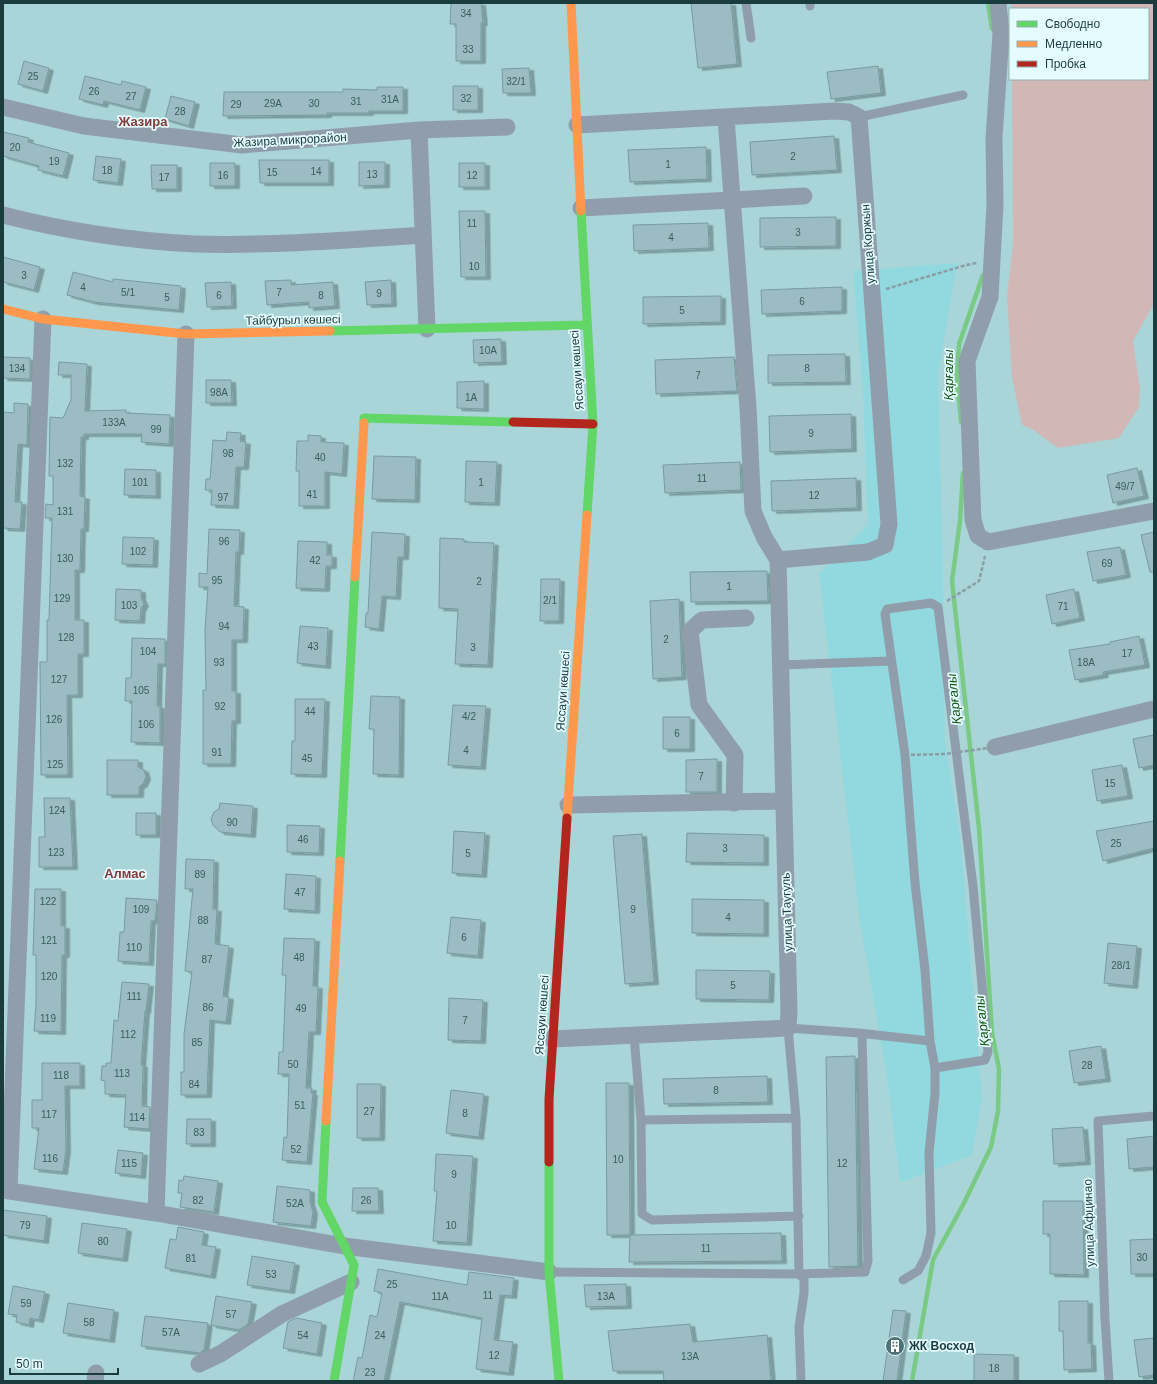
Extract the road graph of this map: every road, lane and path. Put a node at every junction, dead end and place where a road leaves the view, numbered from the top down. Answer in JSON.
{"nodes":[{"id":1,"x":571,"y":3,"type":"edge"},
{"id":2,"x":746,"y":3,"type":"edge"},
{"id":3,"x":998,"y":3,"type":"edge"},
{"id":4,"x":752,"y":38,"type":"dead end"},
{"id":5,"x":963,"y":95,"type":"dead end"},
{"id":6,"x":3,"y":107,"type":"edge"},
{"id":7,"x":859,"y":117,"type":"junction"},
{"id":8,"x":726,"y":118,"type":"junction"},
{"id":9,"x":577,"y":125,"type":"junction"},
{"id":10,"x":507,"y":127,"type":"dead end"},
{"id":11,"x":419,"y":130,"type":"junction"},
{"id":12,"x":804,"y":196,"type":"dead end"},
{"id":13,"x":733,"y":198,"type":"junction"},
{"id":14,"x":581,"y":208,"type":"junction"},
{"id":15,"x":3,"y":215,"type":"edge"},
{"id":16,"x":423,"y":235,"type":"junction"},
{"id":17,"x":966,"y":265,"type":"dead end"},
{"id":18,"x":872,"y":293,"type":"junction"},
{"id":19,"x":3,"y":309,"type":"edge"},
{"id":20,"x":43,"y":319,"type":"junction"},
{"id":21,"x":586,"y":325,"type":"junction"},
{"id":22,"x":427,"y":329,"type":"junction"},
{"id":23,"x":186,"y":334,"type":"junction"},
{"id":24,"x":593,"y":424,"type":"junction"},
{"id":25,"x":1154,"y":511,"type":"edge"},
{"id":26,"x":988,"y":542,"type":"junction"},
{"id":27,"x":778,"y":560,"type":"junction"},
{"id":28,"x":938,"y":607,"type":"junction"},
{"id":29,"x":746,"y":618,"type":"dead end"},
{"id":30,"x":890,"y":660,"type":"junction"},
{"id":31,"x":781,"y":664,"type":"junction"},
{"id":32,"x":1154,"y":709,"type":"edge"},
{"id":33,"x":995,"y":748,"type":"joint"},
{"id":34,"x":957,"y":751,"type":"junction"},
{"id":35,"x":905,"y":755,"type":"junction"},
{"id":36,"x":784,"y":801,"type":"junction"},
{"id":37,"x":734,"y":802,"type":"junction"},
{"id":38,"x":568,"y":805,"type":"junction"},
{"id":39,"x":788,"y":1028,"type":"junction"},
{"id":40,"x":859,"y":1033,"type":"junction"},
{"id":41,"x":634,"y":1035,"type":"junction"},
{"id":42,"x":552,"y":1039,"type":"junction"},
{"id":43,"x":930,"y":1041,"type":"junction"},
{"id":44,"x":935,"y":1068,"type":"junction"},
{"id":45,"x":1154,"y":1116,"type":"edge"},
{"id":46,"x":796,"y":1118,"type":"junction"},
{"id":47,"x":641,"y":1120,"type":"junction"},
{"id":48,"x":6,"y":1190,"type":"edge"},
{"id":49,"x":156,"y":1213,"type":"junction"},
{"id":50,"x":799,"y":1216,"type":"junction"},
{"id":51,"x":344,"y":1246,"type":"junction"},
{"id":52,"x":549,"y":1272,"type":"junction"},
{"id":53,"x":799,"y":1274,"type":"junction"},
{"id":54,"x":903,"y":1280,"type":"dead end"},
{"id":55,"x":351,"y":1282,"type":"junction"},
{"id":56,"x":199,"y":1364,"type":"dead end"},
{"id":57,"x":334,"y":1381,"type":"edge"},
{"id":58,"x":560,"y":1381,"type":"edge"},
{"id":59,"x":801,"y":1381,"type":"edge"},
{"id":60,"x":1109,"y":1381,"type":"edge"}],
"edges":[{"from":1,"to":9,"type":"street","name":"Яссауи көшесі"},
{"from":2,"to":4,"type":"lane"},
{"from":3,"to":26,"type":"street"},
{"from":5,"to":7,"type":"lane"},
{"from":6,"to":11,"type":"street","name":"Жазира микрорайон"},
{"from":7,"to":8,"type":"street"},
{"from":7,"to":18,"type":"street","name":"улица Коржын"},
{"from":8,"to":9,"type":"street"},
{"from":8,"to":13,"type":"street"},
{"from":9,"to":14,"type":"street","name":"Яссауи көшесі"},
{"from":10,"to":11,"type":"street","name":"Жазира микрорайон"},
{"from":11,"to":16,"type":"street"},
{"from":12,"to":13,"type":"street"},
{"from":13,"to":14,"type":"street"},
{"from":13,"to":27,"type":"street"},
{"from":14,"to":21,"type":"street","name":"Яссауи көшесі"},
{"from":15,"to":16,"type":"street"},
{"from":16,"to":22,"type":"street"},
{"from":17,"to":18,"type":"path"},
{"from":18,"to":27,"type":"street","name":"улица Коржын"},
{"from":19,"to":20,"type":"street","name":"Тайбурыл көшесі"},
{"from":20,"to":23,"type":"street","name":"Тайбурыл көшесі"},
{"from":20,"to":48,"type":"street"},
{"from":21,"to":22,"type":"street","name":"Тайбурыл көшесі"},
{"from":21,"to":24,"type":"street","name":"Яссауи көшесі"},
{"from":22,"to":23,"type":"street","name":"Тайбурыл көшесі"},
{"from":23,"to":49,"type":"street"},
{"from":24,"to":38,"type":"street","name":"Яссауи көшесі"},
{"from":24,"to":51,"type":"street"},
{"from":25,"to":26,"type":"street"},
{"from":26,"to":28,"type":"path"},
{"from":27,"to":31,"type":"street","name":"улица Таугуль"},
{"from":28,"to":30,"type":"lane"},
{"from":28,"to":34,"type":"lane"},
{"from":29,"to":37,"type":"street"},
{"from":30,"to":31,"type":"lane"},
{"from":30,"to":35,"type":"lane"},
{"from":31,"to":36,"type":"street","name":"улица Таугуль"},
{"from":32,"to":33,"type":"street"},
{"from":33,"to":34,"type":"path","bridge":true},
{"from":34,"to":35,"type":"path","bridge":true},
{"from":34,"to":44,"type":"lane"},
{"from":35,"to":43,"type":"lane"},
{"from":36,"to":37,"type":"street"},
{"from":36,"to":39,"type":"street","name":"улица Таугуль"},
{"from":37,"to":38,"type":"street"},
{"from":38,"to":42,"type":"street","name":"Яссауи көшесі"},
{"from":39,"to":40,"type":"lane"},
{"from":39,"to":41,"type":"street"},
{"from":39,"to":46,"type":"lane"},
{"from":40,"to":43,"type":"lane"},
{"from":40,"to":53,"type":"lane"},
{"from":41,"to":42,"type":"street"},
{"from":41,"to":47,"type":"lane"},
{"from":42,"to":52,"type":"street","name":"Яссауи көшесі"},
{"from":43,"to":44,"type":"lane"},
{"from":44,"to":54,"type":"lane"},
{"from":45,"to":60,"type":"lane","name":"улица Афцинао"},
{"from":46,"to":47,"type":"lane"},
{"from":46,"to":50,"type":"lane"},
{"from":47,"to":50,"type":"lane"},
{"from":48,"to":49,"type":"street"},
{"from":49,"to":51,"type":"street"},
{"from":50,"to":53,"type":"lane"},
{"from":51,"to":52,"type":"street"},
{"from":51,"to":55,"type":"street"},
{"from":52,"to":53,"type":"lane"},
{"from":52,"to":58,"type":"street","name":"Яссауи көшесі"},
{"from":53,"to":59,"type":"lane"},
{"from":55,"to":56,"type":"street"},
{"from":55,"to":57,"type":"street"}]}
